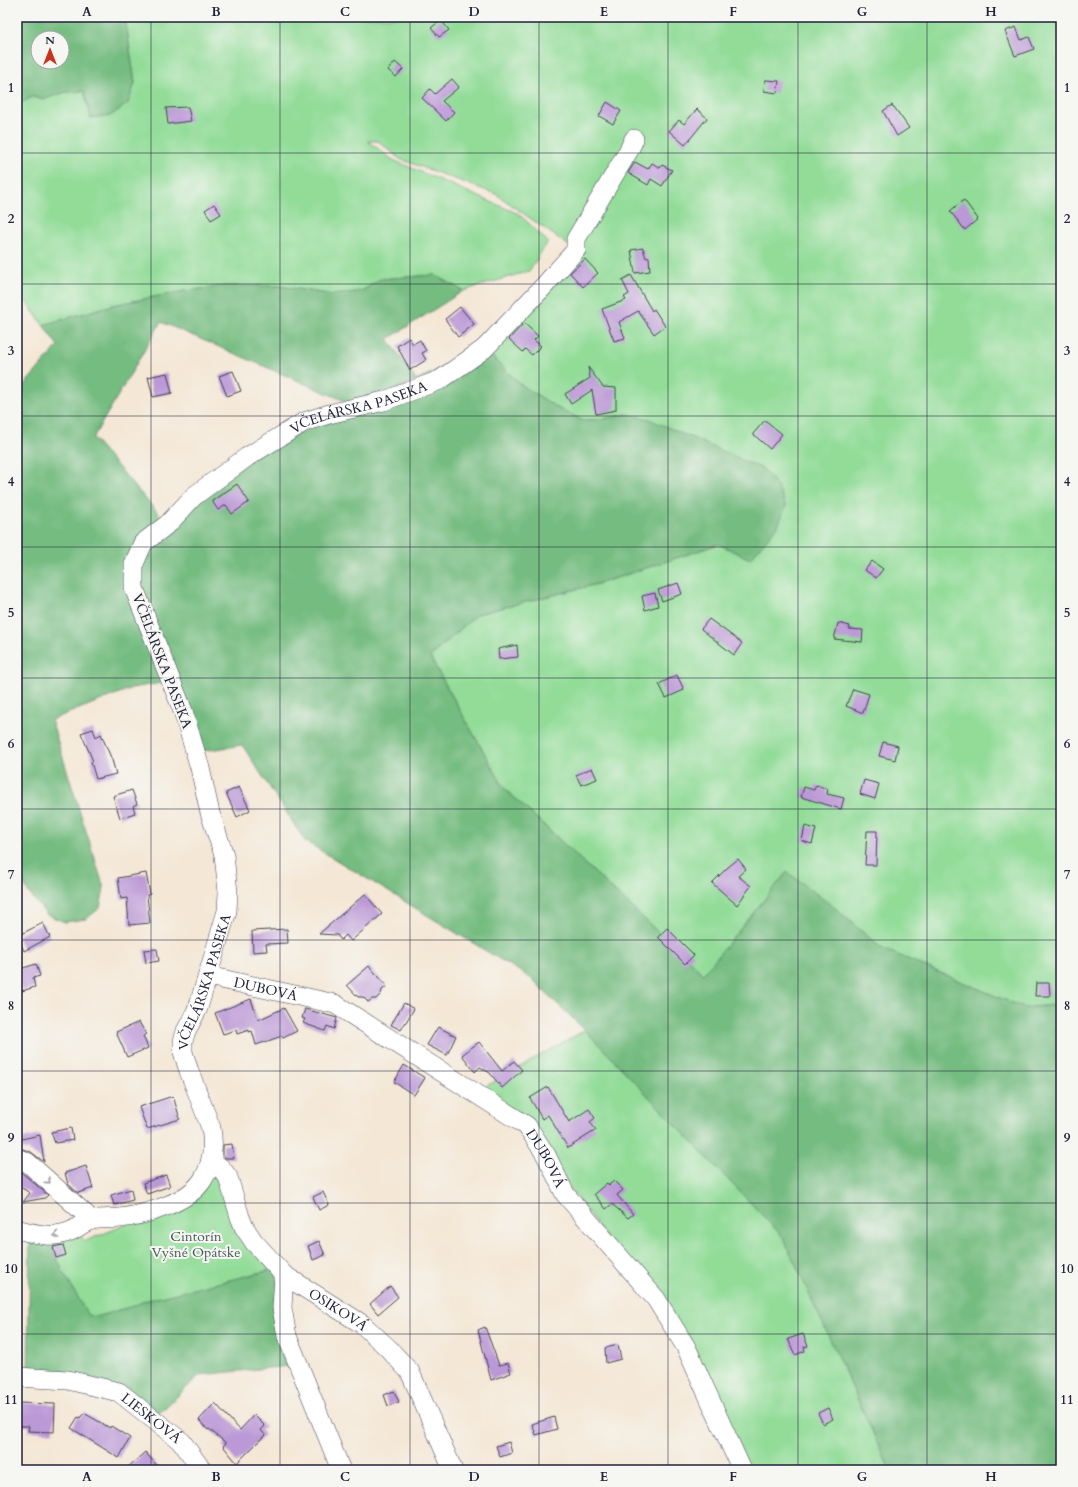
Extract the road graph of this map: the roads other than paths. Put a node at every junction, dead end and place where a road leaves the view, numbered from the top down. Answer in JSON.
{"nodes":[{"id":1,"x":634,"y":139,"type":"dead end"},
{"id":2,"x":208,"y":976,"type":"junction"},
{"id":3,"x":17,"y":1158,"type":"edge"},
{"id":4,"x":210,"y":1163,"type":"junction"},
{"id":5,"x":92,"y":1220,"type":"junction"},
{"id":6,"x":17,"y":1230,"type":"edge"},
{"id":7,"x":284,"y":1275,"type":"junction"},
{"id":8,"x":17,"y":1376,"type":"edge"},
{"id":9,"x":202,"y":1470,"type":"edge"},
{"id":10,"x":341,"y":1470,"type":"edge"},
{"id":11,"x":453,"y":1470,"type":"edge"},
{"id":12,"x":742,"y":1470,"type":"edge"}],
"edges":[{"from":1,"to":2,"type":"street","name":"VČELÁRSKA PASEKA"},
{"from":2,"to":4,"type":"street","name":"VČELÁRSKA PASEKA"},
{"from":2,"to":12,"type":"street","name":"DUBOVÁ"},
{"from":3,"to":5,"type":"street","one_way":true},
{"from":4,"to":5,"type":"street","name":"VČELÁRSKA PASEKA"},
{"from":4,"to":7,"type":"street","name":"OSIKOVÁ"},
{"from":5,"to":6,"type":"street","one_way":true},
{"from":7,"to":10,"type":"street"},
{"from":7,"to":11,"type":"street","name":"OSIKOVÁ"},
{"from":8,"to":9,"type":"street","name":"LIESKOVÁ"}]}
